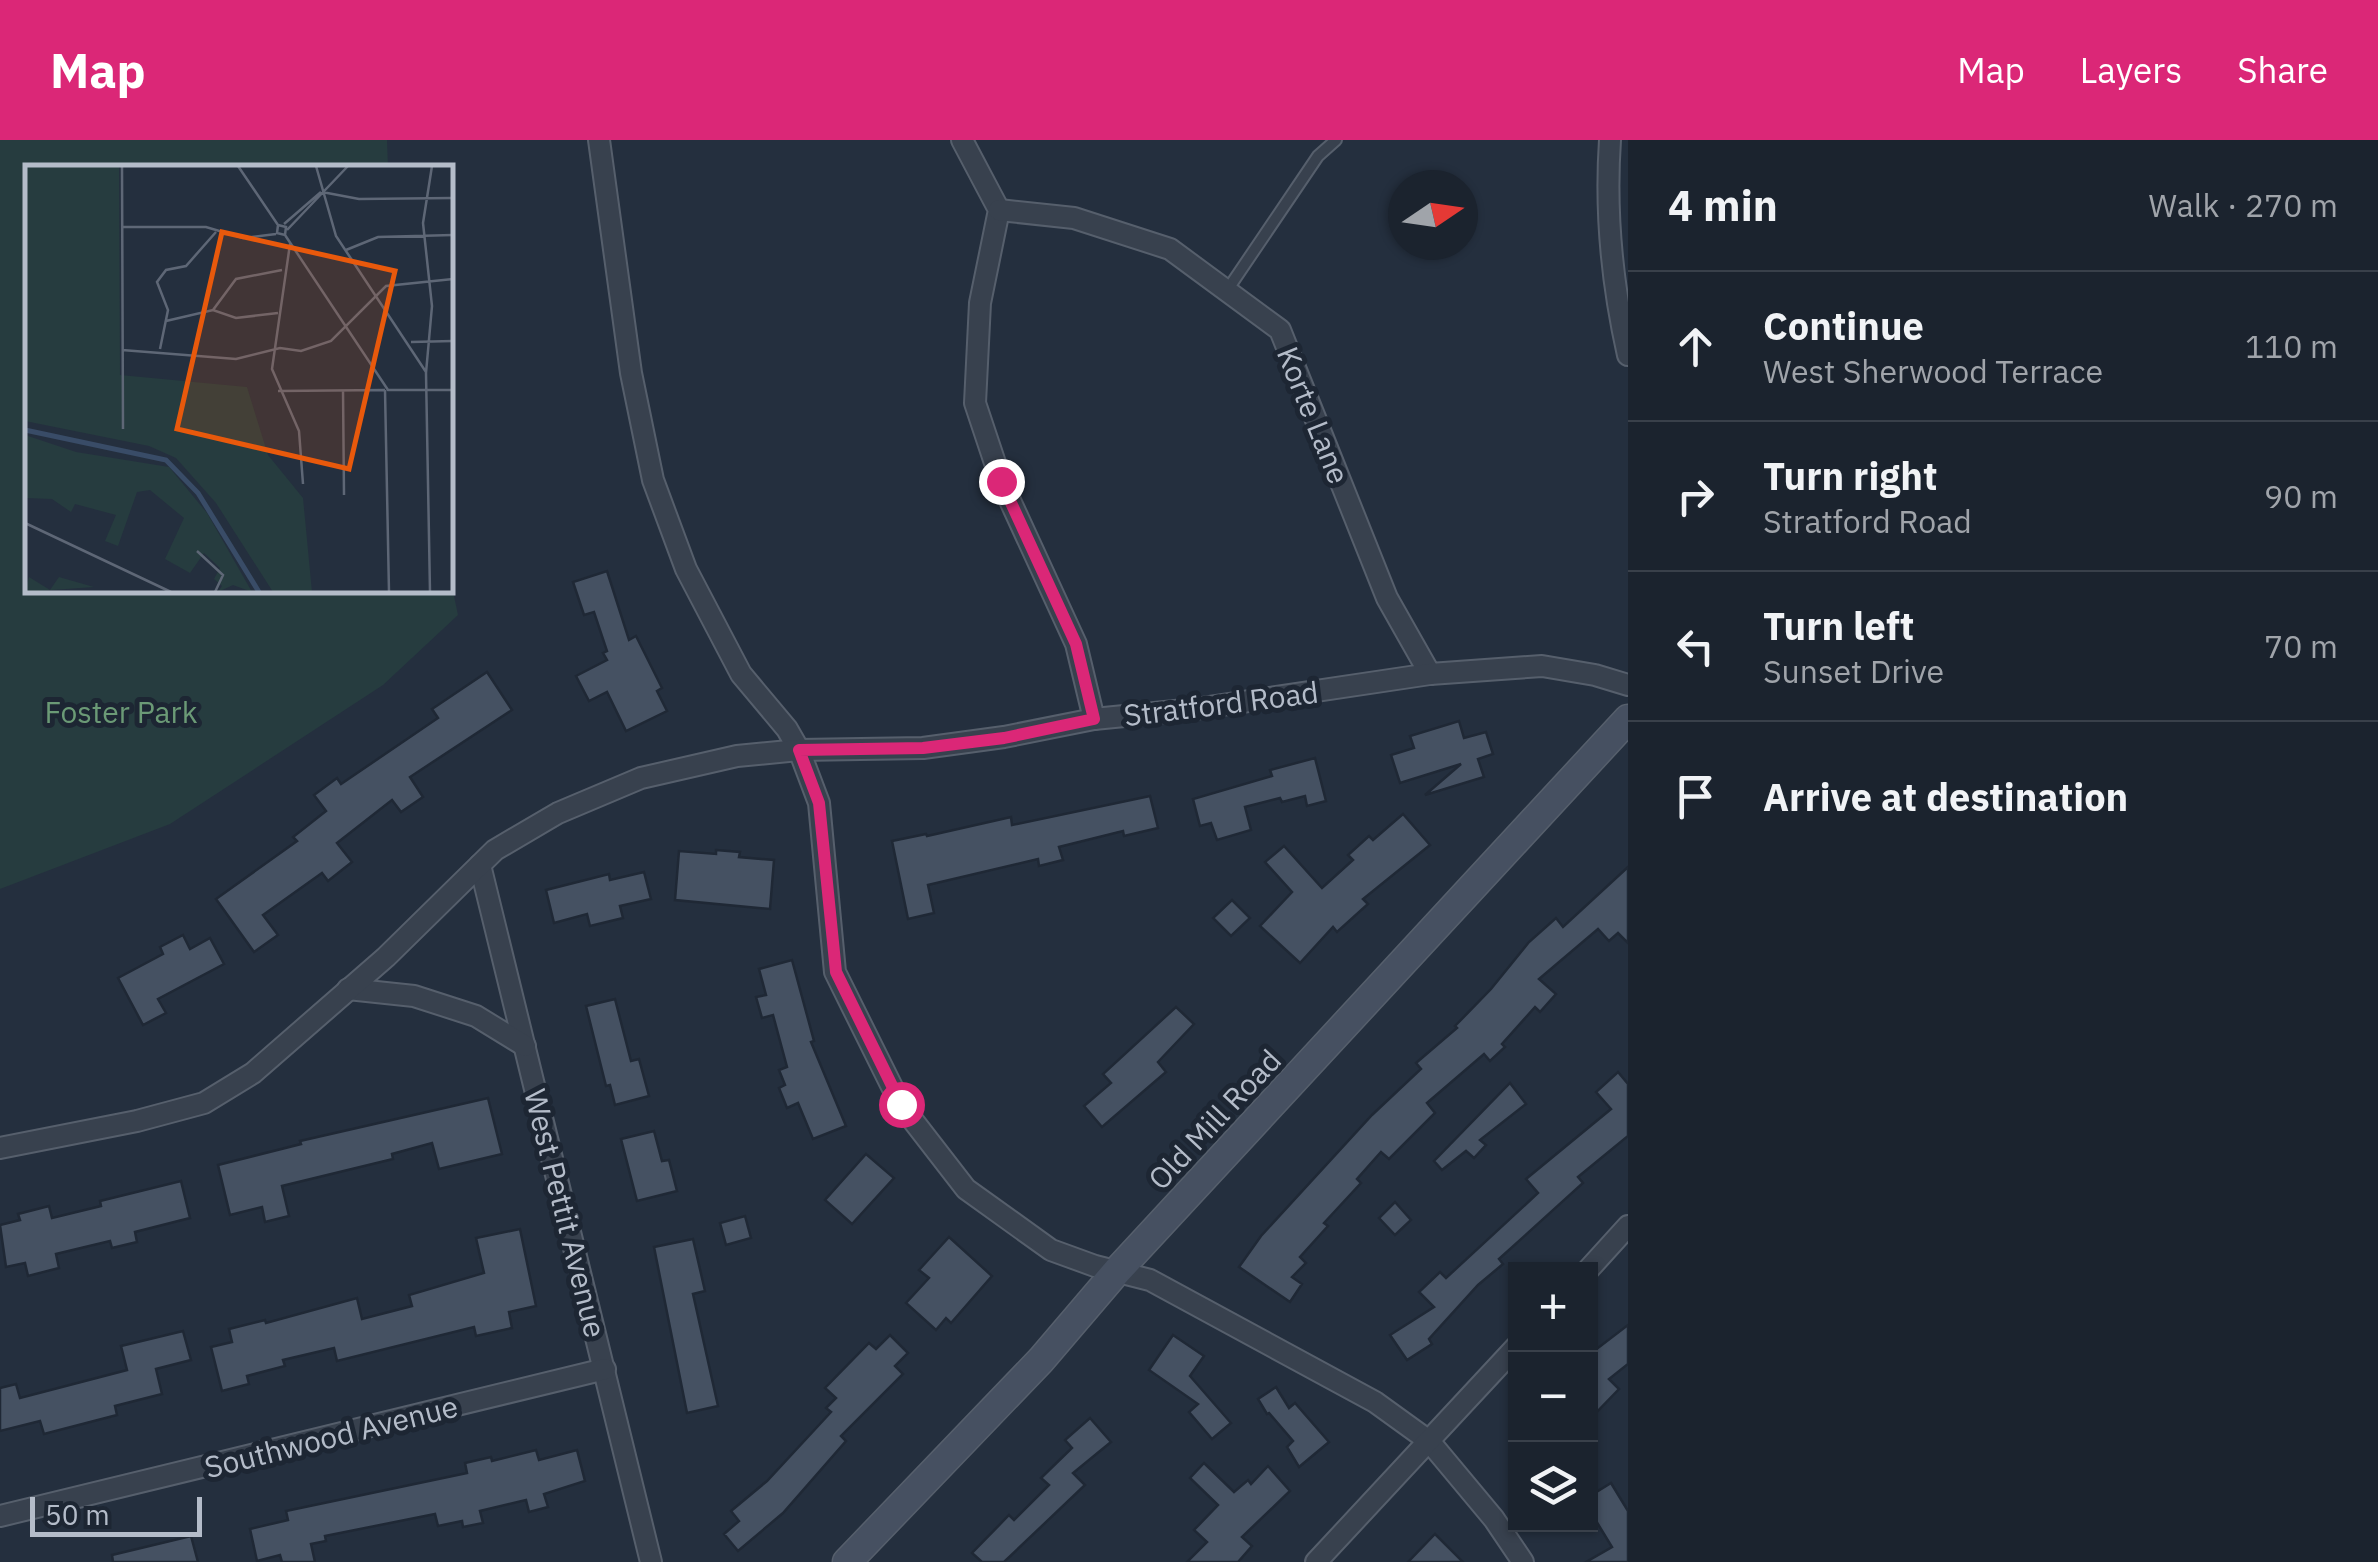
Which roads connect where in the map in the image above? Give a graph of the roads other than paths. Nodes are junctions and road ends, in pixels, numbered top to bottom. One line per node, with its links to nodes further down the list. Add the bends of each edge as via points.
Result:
1 (599, 140): 12 (street, via 628,355 653,480 686,569 741,674)
2 (962, 140): 5 (street)
3 (1336, 140): 6 (lane, via 1318,156)
4 (1610, 140): 7 (street, via 1606,196)
5 (999, 210): 6 (street, Korte Lane, via 1074,218 1170,249); 10 (street, via 980,303 975,403 1001,481 1076,644)
6 (1228, 289): 8 (street, Korte Lane, via 1280,330 1388,598)
7 (1628, 356)
8 (1430, 674): 9 (street, Stratford Road, via 1542,666); 10 (street, Stratford Road)
9 (1628, 686)
10 (1094, 719): 12 (street, Stratford Road, via 923,748)
11 (1628, 719): 19 (main road, Old Mill Road)
12 (799, 750): 13 (street, Stratford Road, via 641,778 558,812); 19 (street, via 819,803 836,972 901,1104 966,1189 1052,1250)
13 (480, 865): 14 (street, Stratford Road); 15 (street, West Pettit Avenue)
14 (348, 989): 15 (street, via 414,996 476,1016); 16 (street, Stratford Road, via 253,1074 204,1103)
15 (525, 1046): 21 (street, West Pettit Avenue)
16 (0, 1148)
17 (1628, 1226): 18 (street)
18 (1595, 1262)
19 (1117, 1272): 22 (street, via 1150,1280 1265,1341 1375,1402); 25 (main road, Old Mill Road)
20 (1512, 1352): 22 (street)
21 (604, 1369): 23 (street, Southwood Avenue); 24 (street, West Pettit Avenue)
22 (1429, 1441): 26 (street); 27 (street)
23 (0, 1516)
24 (651, 1562)
25 (847, 1562)
26 (1316, 1562)
27 (1523, 1562)

